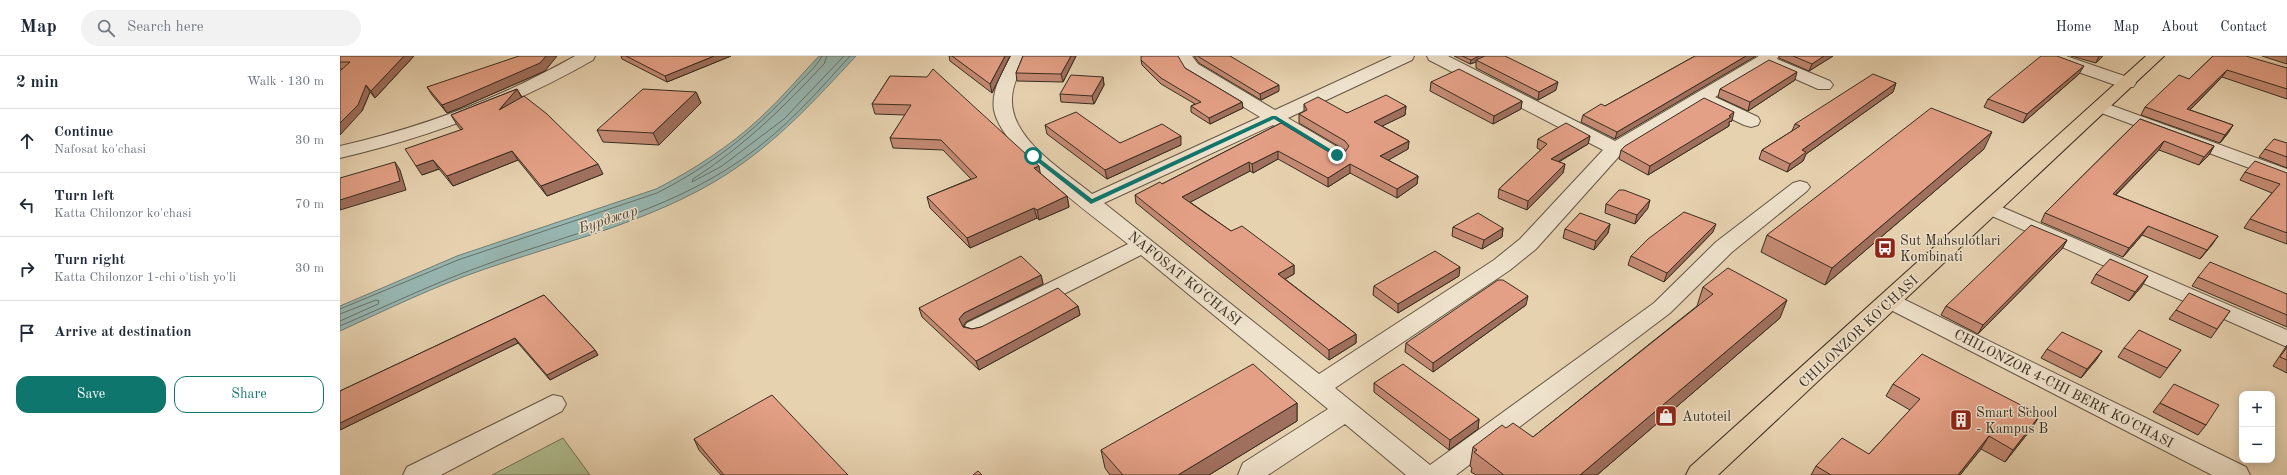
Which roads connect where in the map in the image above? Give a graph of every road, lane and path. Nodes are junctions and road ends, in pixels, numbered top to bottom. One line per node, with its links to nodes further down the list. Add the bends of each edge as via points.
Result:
1 (587, 56): 16 (street, via 542,82 486,108 420,130)
2 (1019, 56): 20 (street, NAFOSAT KO'CHASI, via 1003,91 1002,112 1014,138)
3 (1184, 56): 13 (street, via 1192,68)
4 (1406, 56): 13 (street)
5 (1435, 56): 15 (street)
6 (2050, 56): 9 (street)
7 (2156, 56): 9 (main road, CHILONZOR KO'CHASI)
8 (1768, 58): 10 (street); 11 (street)
9 (2127, 83): 12 (main road, CHILONZOR KO'CHASI)
10 (1824, 86)
11 (1702, 98): 14 (street); 15 (street)
12 (2102, 107): 18 (street); 21 (main road, CHILONZOR KO'CHASI)
13 (1274, 117): 17 (street); 20 (street)
14 (1751, 121)
15 (1615, 149): 26 (street, via 1528,244 1502,265)
16 (340, 152)
17 (1337, 155)
18 (2287, 176)
19 (1800, 187): 32 (street, via 1724,247 1662,308)
20 (1091, 202): 22 (street, NAFOSAT KO'CHASI)
21 (1990, 208): 23 (main road, CHILONZOR KO'CHASI); 25 (street)
22 (1144, 245): 24 (street); 26 (street, NAFOSAT KO'CHASI)
23 (1891, 301): 33 (main road, CHILONZOR KO'CHASI); 34 (street, CHILONZOR 4-CHI BERK KO'CHASI)
24 (975, 329)
25 (2287, 339)
26 (1318, 387): 28 (street, NAFOSAT KO'CHASI)
27 (553, 404): 29 (street)
28 (1346, 410): 30 (street, via 1253,471); 31 (street, NAFOSAT KO'CHASI)
29 (417, 475)
30 (1252, 475)
31 (1424, 475)
32 (1436, 475)
33 (1700, 475)
34 (2236, 475)

